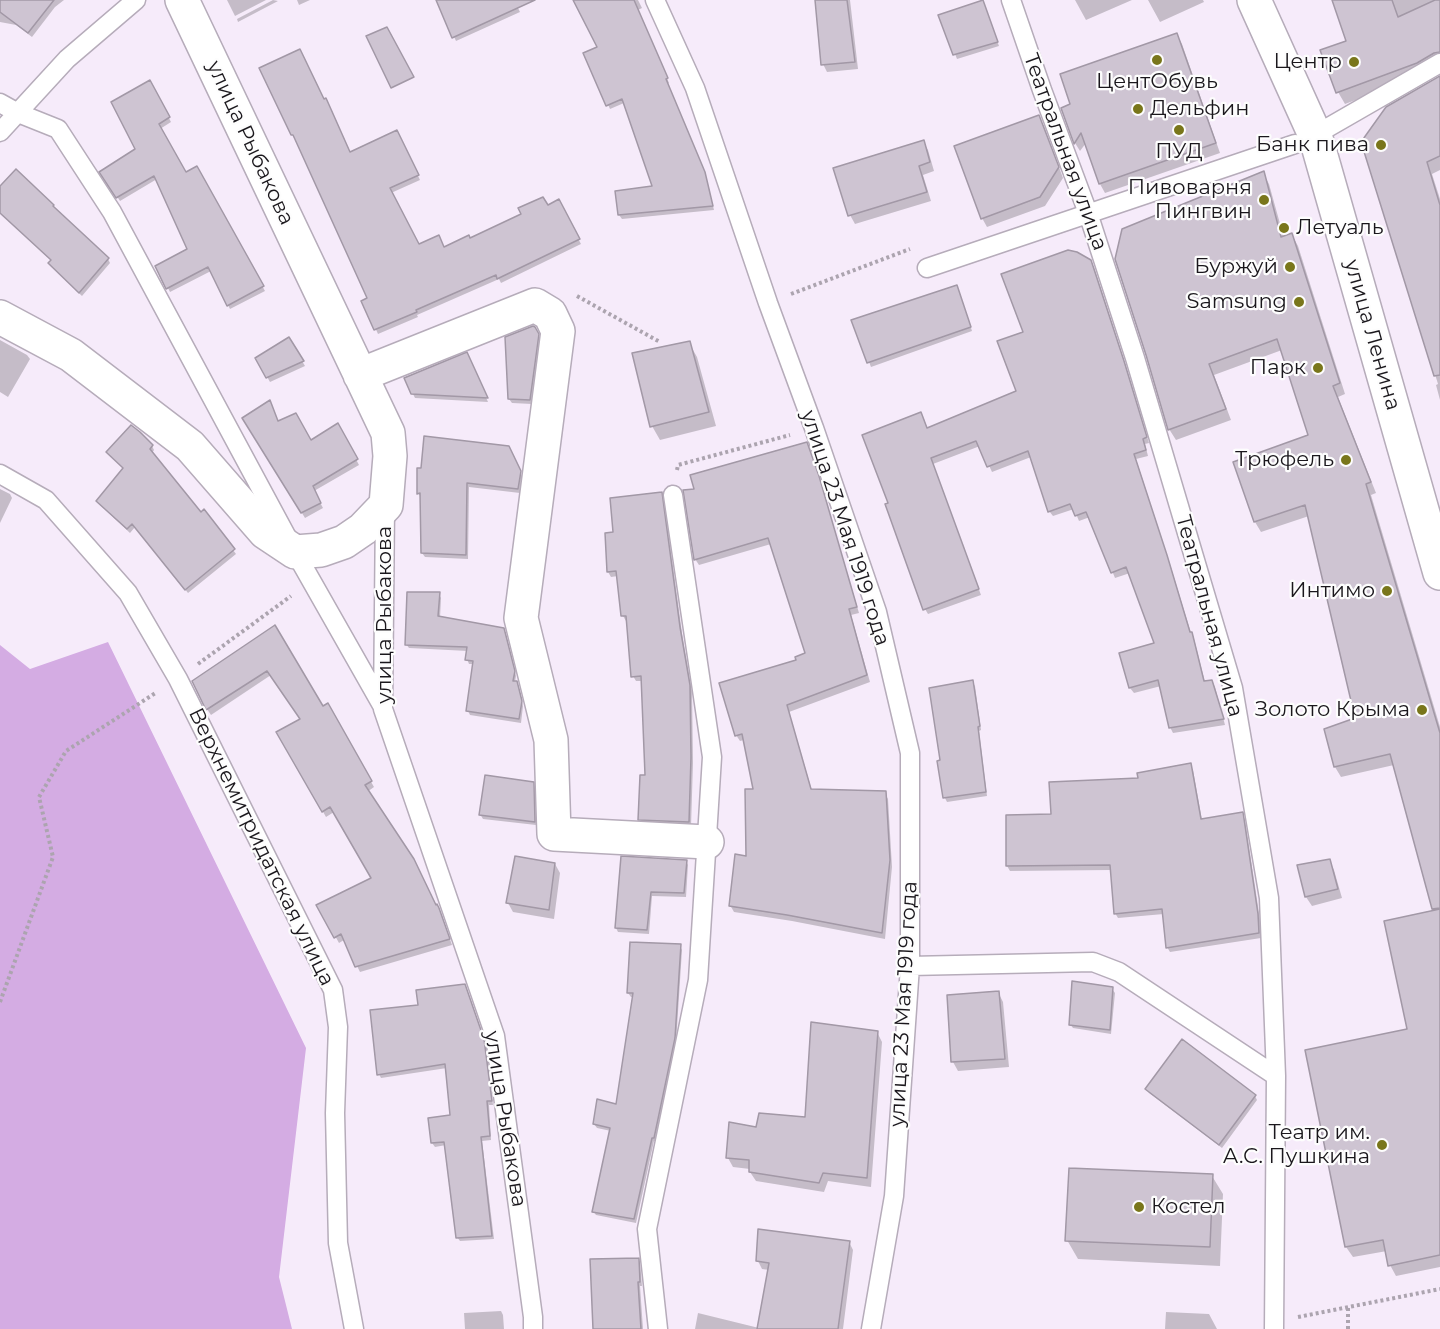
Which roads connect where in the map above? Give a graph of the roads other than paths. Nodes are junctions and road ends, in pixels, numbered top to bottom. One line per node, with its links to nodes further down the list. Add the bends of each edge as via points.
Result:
1 (136, 0): 8 (lane, via 67,59)
2 (655, 0): 22 (lane, улица 23 Мая 1919 года, via 695,88 877,612 910,753)
3 (1011, 0): 11 (lane, Театральная улица)
4 (1254, 0): 10 (street, улица Ленина)
5 (186, 1): 14 (street, улица Рыбакова)
6 (1440, 63): 10 (lane)
7 (0, 103): 8 (lane)
8 (18, 113): 9 (lane); 18 (lane, via 58,129 112,212)
9 (0, 132)
10 (1305, 140): 11 (lane); 19 (street, улица Ленина)
11 (1088, 213): 12 (lane); 23 (lane, Театральная улица, via 1233,688 1269,898)
12 (927, 268)
13 (0, 317): 18 (street, via 71,355 190,446 265,532)
14 (360, 375): 17 (street, улица Рыбакова, via 388,433); 21 (street, via 535,305 550,314 558,331 521,618 551,740 554,834)
15 (0, 474): 25 (lane, Верхнемитридатская улица, via 46,500 128,593 178,679 333,990 338,1027 338,1243)
16 (674, 495): 21 (lane, via 712,757)
17 (386, 505): 18 (street, via 344,542 321,550); 20 (lane, улица Рыбакова)
18 (295, 552): 20 (lane)
19 (1440, 573)
20 (383, 708): 26 (lane, улица Рыбакова, via 495,1036)
21 (706, 842): 27 (lane, via 698,980 647,1229)
22 (910, 966): 23 (lane, via 1093,962 1119,972); 28 (lane, улица 23 Мая 1919 года, via 894,1196)
23 (1276, 1076): 24 (lane, Театральная улица)
24 (1274, 1325)
25 (354, 1329)
26 (533, 1329)
27 (658, 1329)
28 (871, 1329)

